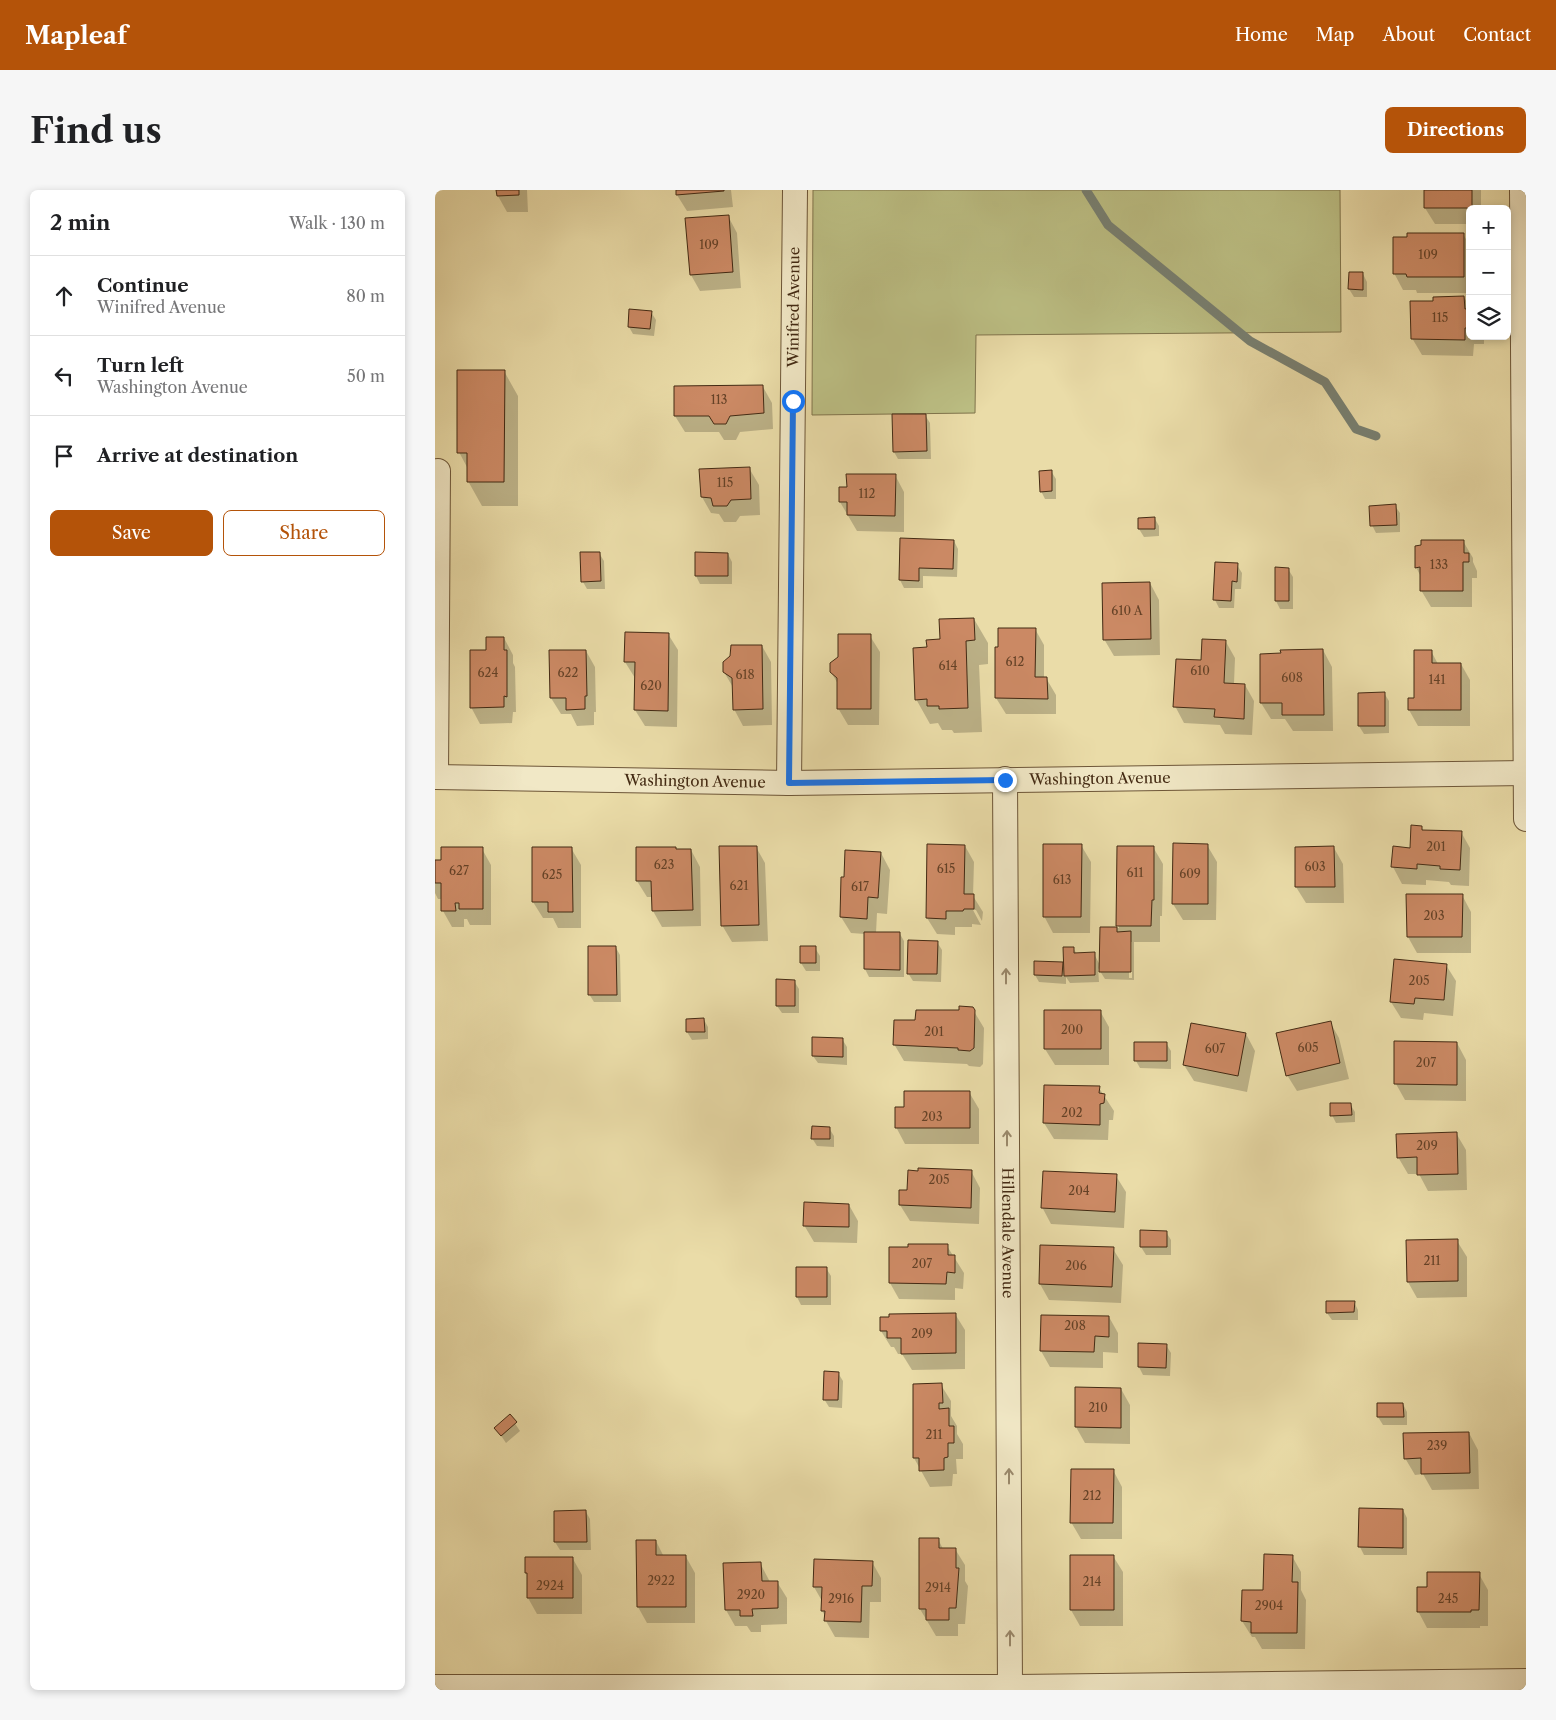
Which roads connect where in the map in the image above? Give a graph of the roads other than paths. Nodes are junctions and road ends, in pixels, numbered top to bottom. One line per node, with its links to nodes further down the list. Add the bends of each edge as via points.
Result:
1 (795, 190): 7 (street, Winifred Avenue)
2 (1522, 190): 4 (street)
3 (438, 471): 5 (street)
4 (1526, 773): 6 (street, Washington Avenue); 8 (street)
5 (435, 777): 7 (street, Washington Avenue)
6 (1005, 780): 7 (street, Washington Avenue); 11 (street, Hillendale Avenue, one-way to 6)
7 (789, 783)
8 (1526, 819)
9 (1526, 1681): 11 (street)
10 (435, 1687): 11 (street)
11 (1010, 1687)

